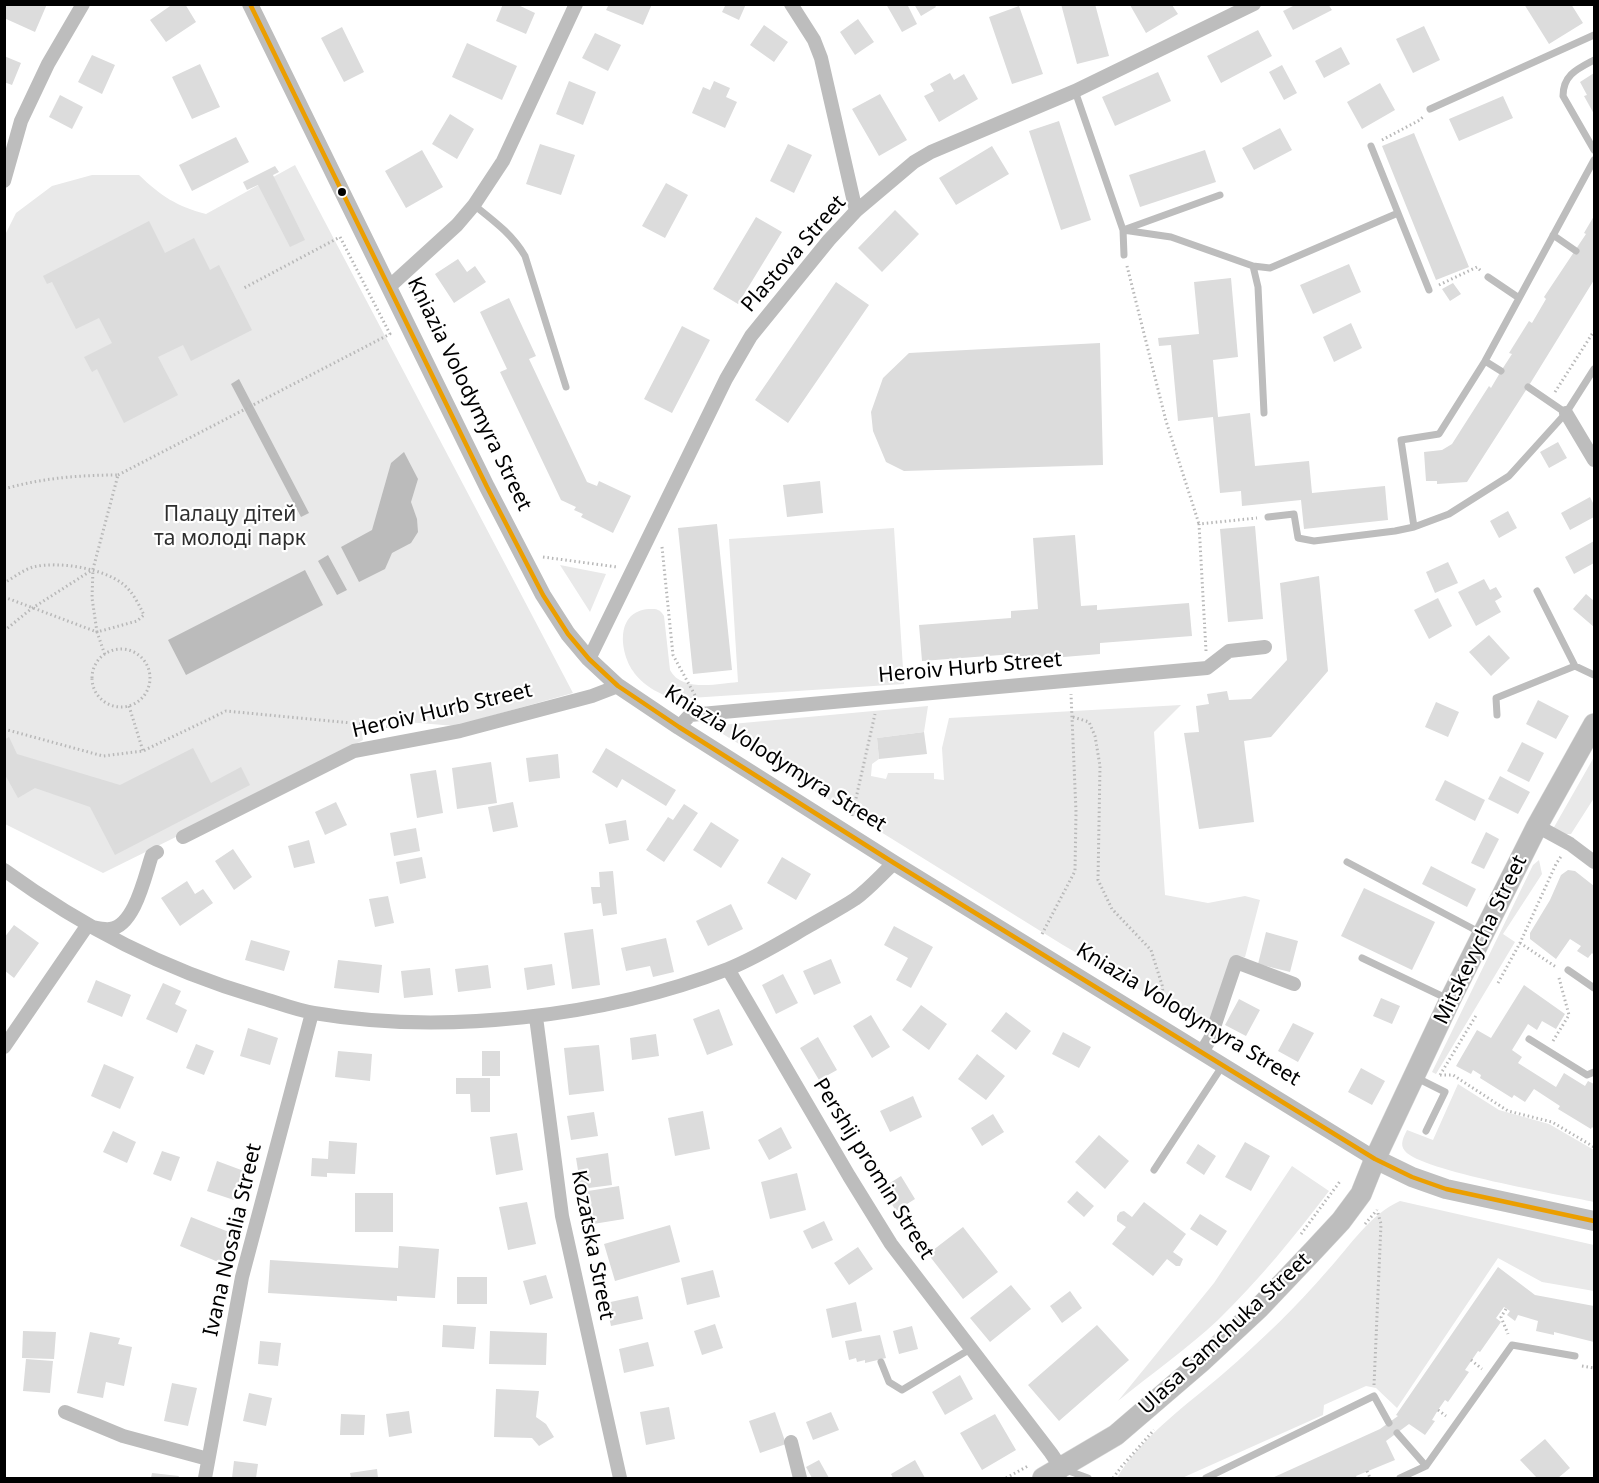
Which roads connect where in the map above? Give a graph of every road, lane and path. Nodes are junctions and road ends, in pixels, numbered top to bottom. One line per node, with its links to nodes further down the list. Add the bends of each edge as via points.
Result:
1 (83, 4): 14 (street, via 48,63 21,121)
2 (250, 4): 26 (street, Kniazia Volodymyra Street)
3 (576, 4): 16 (street, via 503,161)
4 (791, 4): 17 (street, via 821,58)
5 (1254, 4): 8 (street, Plastova Street)
6 (1594, 35): 9 (lane)
7 (1594, 60): 12 (lane, via 1575,70 1563,87 1563,96)
8 (1075, 91): 17 (street, Plastova Street, via 931,152); 19 (lane)
9 (1430, 109)
10 (1419, 121): 11 (path)
11 (1371, 146): 18 (lane)
12 (1594, 150)
13 (1594, 160): 20 (lane)
14 (4, 181)
15 (1220, 195): 19 (lane)
16 (474, 205): 24 (street); 35 (lane, via 505,229 525,256)
17 (856, 211): 58 (street, Plastova Street, via 751,336 726,379)
18 (1398, 213): 23 (lane, via 1270,268); 28 (lane)
19 (1123, 230): 22 (lane); 23 (lane, via 1171,237)
20 (1554, 235): 21 (lane); 29 (lane)
21 (1576, 250)
22 (1124, 255): 44 (path, via 1166,421)
23 (1253, 266): 38 (lane, via 1258,287)
24 (404, 274): 26 (street); 31 (path)
25 (1488, 277): 28 (path, via 1477,267); 29 (lane)
26 (389, 287): 58 (street, Kniazia Volodymyra Street, via 543,595)
27 (242, 289): 41 (path, via 340,237 390,334)
28 (1429, 290)
29 (1519, 298): 32 (lane)
30 (1594, 331): 37 (path)
31 (439, 347)
32 (1485, 361): 34 (lane); 45 (lane, via 1439,434 1401,440)
33 (1594, 369): 39 (lane)
34 (1501, 371)
35 (566, 387)
36 (1528, 387): 37 (lane)
37 (1549, 402): 39 (lane)
38 (1264, 413)
39 (1566, 413): 40 (street); 45 (lane, via 1509,476 1449,514)
40 (1594, 460)
41 (118, 475): 42 (path, via 80,475); 49 (path)
42 (4, 489)
43 (1268, 517): 44 (path); 45 (lane, via 1294,514 1298,538 1314,541)
44 (1199, 524): 60 (path)
45 (1414, 527)
46 (662, 539): 66 (path, via 673,655)
47 (539, 556): 48 (path)
48 (621, 568)
49 (93, 569): 50 (path, via 33,567); 53 (path); 55 (path); 55 (path, via 123,584 144,615 137,621)
50 (4, 583)
51 (1537, 591): 59 (lane)
52 (4, 597): 53 (path)
53 (31, 609): 54 (path); 55 (path)
54 (4, 630)
55 (97, 632): 57 (path)
56 (1265, 647): 60 (street, via 1229,651)
57 (105, 655): 65 (path, via 92,674 96,693 110,705); 65 (path, via 128,651 144,661 148,669 150,678 144,696)
58 (589, 659): 63 (street, Kniazia Volodymyra Street)
59 (1575, 666): 61 (lane); 67 (lane, via 1497,698)
60 (1207, 668): 62 (street, Heroiv Hurb Street)
61 (1594, 675)
62 (1070, 681): 64 (street, Heroiv Hurb Street); 68 (path)
63 (618, 686): 70 (street, Kniazia Volodymyra Street); 76 (street, Heroiv Hurb Street, via 460,731 354,752)
64 (879, 698): 66 (street, Heroiv Hurb Street); 74 (path)
65 (129, 706): 73 (path)
66 (705, 713): 70 (street, Heroiv Hurb Street, via 690,715)
67 (1497, 716)
68 (1073, 717): 85 (path, via 1075,871); 95 (path, via 1089,722 1100,766 1098,880 1112,909 1151,950)
69 (1594, 724): 75 (main road, Mitskevycha Street)
70 (679, 727): 81 (street, Kniazia Volodymyra Street)
71 (397, 728): 73 (path, via 225,711)
72 (4, 729): 73 (path, via 103,756)
73 (143, 751)
74 (852, 817)
75 (1537, 826): 77 (street); 84 (main road, Mitskevycha Street)
76 (183, 837)
77 (1570, 844): 79 (street); 86 (path, via 1556,864)
78 (157, 852): 83 (street, via 152,855 136,904 124,922 111,929)
79 (1594, 861)
80 (1347, 862): 84 (lane)
81 (894, 863): 89 (street, via 857,898); 102 (street, Kniazia Volodymyra Street)
82 (4, 870): 83 (street)
83 (87, 926): 96 (street, via 166,965); 101 (street)
84 (1483, 934): 94 (main road, Mitskevycha Street)
85 (1042, 935)
86 (1520, 943): 88 (path); 91 (path)
87 (1362, 958): 94 (lane)
88 (1557, 968): 90 (path); 99 (path, via 1569,1015)
89 (728, 969): 98 (street, via 605,1005); 116 (street, Pershij promin Street, via 874,1218)
90 (1568, 970): 93 (lane)
91 (1498, 982)
92 (1294, 984): 102 (street, via 1236,962)
93 (1594, 988)
94 (1450, 1000): 105 (main road, Mitskevycha Street)
95 (1165, 1008)
96 (312, 1012): 98 (street, via 385,1021); 124 (street, Ivana Nosalia Street, via 242,1277)
97 (1477, 1014): 107 (path, via 1440,1075 1453,1075 1508,1111 1552,1122)
98 (536, 1017): 129 (street, Kozatska Street, via 562,1216)
99 (1558, 1032)
100 (1529, 1039): 104 (lane, via 1587,1075)
101 (4, 1047)
102 (1202, 1052): 103 (street, Kniazia Volodymyra Street)
103 (1223, 1065): 108 (street, Kniazia Volodymyra Street); 109 (lane)
104 (1594, 1072)
105 (1414, 1077): 106 (lane, via 1445,1092); 108 (main road, Mitskevycha Street)
106 (1426, 1131)
107 (1594, 1147)
108 (1375, 1159): 112 (main road, Kniazia Volodymyra Street, via 1446,1190); 126 (main road, Ulasa Samchuka Street, via 1361,1194 1341,1221 1259,1308 1116,1435)
109 (1154, 1170)
110 (1341, 1180): 113 (path)
111 (1377, 1210): 119 (path, via 1380,1224)
112 (1594, 1221)
113 (1298, 1237)
114 (1506, 1309): 115 (path, via 1501,1317)
115 (1512, 1345): 117 (lane); 125 (lane)
116 (972, 1348): 118 (lane, via 902,1390 889,1382); 126 (street, Pershij promin Street)
117 (1575, 1356)
118 (881, 1362)
119 (1374, 1396): 121 (lane); 133 (lane)
120 (65, 1412): 124 (street, via 123,1436)
121 (1389, 1423)
122 (1397, 1433): 125 (lane)
123 (791, 1442): 130 (street)
124 (208, 1459): 128 (street, Ivana Nosalia Street)
125 (1426, 1466): 135 (lane)
126 (1054, 1470): 131 (path); 132 (lane)
127 (1366, 1471): 134 (path)
128 (205, 1479)
129 (620, 1479)
130 (800, 1479)
131 (1006, 1479)
132 (1088, 1479)
133 (1206, 1479)
134 (1370, 1479)
135 (1400, 1479)

